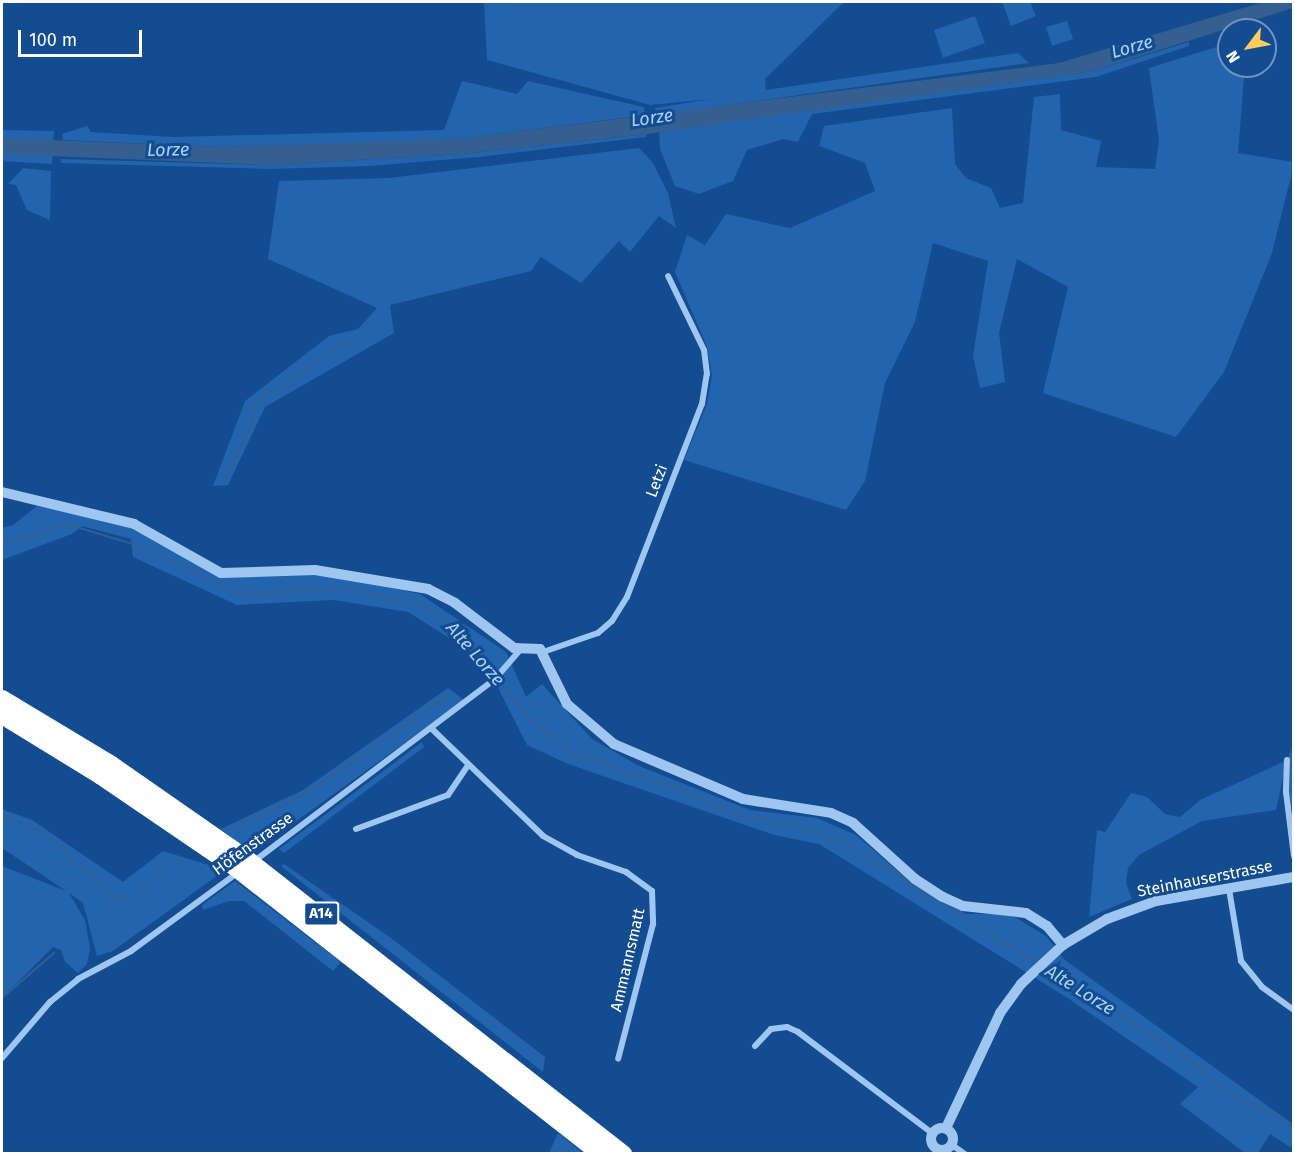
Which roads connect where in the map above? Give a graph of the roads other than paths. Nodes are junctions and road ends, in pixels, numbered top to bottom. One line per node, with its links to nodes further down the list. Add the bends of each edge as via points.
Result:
1 (668, 276): 4 (street, Letzi, via 704,350 707,374 702,404 627,597 612,621 598,633)
2 (2, 492): 3 (street, via 134,524 221,573 315,570 417,585 455,603)
3 (520, 650): 4 (street); 7 (street, Höfenstrasse, via 511,665)
4 (543, 651): 14 (street, via 567,704 614,744 743,799 831,813 853,823 915,879 943,897 963,906 1026,913 1042,922)
5 (2, 699): 24 (highway, A14, via 138,783 262,871)
6 (2, 714): 23 (highway, A14, via 110,781 235,867)
7 (432, 729): 9 (street, Ammannsmatt); 17 (street, Höfenstrasse, via 131,951 78,979 50,1002)
8 (1287, 760): 11 (street, Steinhauserstrasse)
9 (468, 765): 10 (street, via 448,795); 18 (street, Ammannsmatt, via 543,836 577,855 626,872 652,891 652,924)
10 (356, 829)
11 (1293, 856)
12 (1293, 877): 13 (street, Steinhauserstrasse)
13 (1229, 889): 14 (street, Steinhauserstrasse, via 1136,908); 15 (street, via 1241,961 1262,987)
14 (1059, 948): 19 (street, Steinhauserstrasse, via 1021,984 992,1027)
15 (1293, 1010)
16 (755, 1046): 20 (street, via 771,1029 787,1027 798,1032)
17 (2, 1058)
18 (618, 1059)
19 (946, 1128): 20 (street); 21 (street, via 953,1136)
20 (932, 1133): 22 (street, via 931,1142)
21 (952, 1145): 22 (street); 25 (street)
22 (937, 1151)
23 (601, 1154)
24 (623, 1154)
25 (965, 1154)

